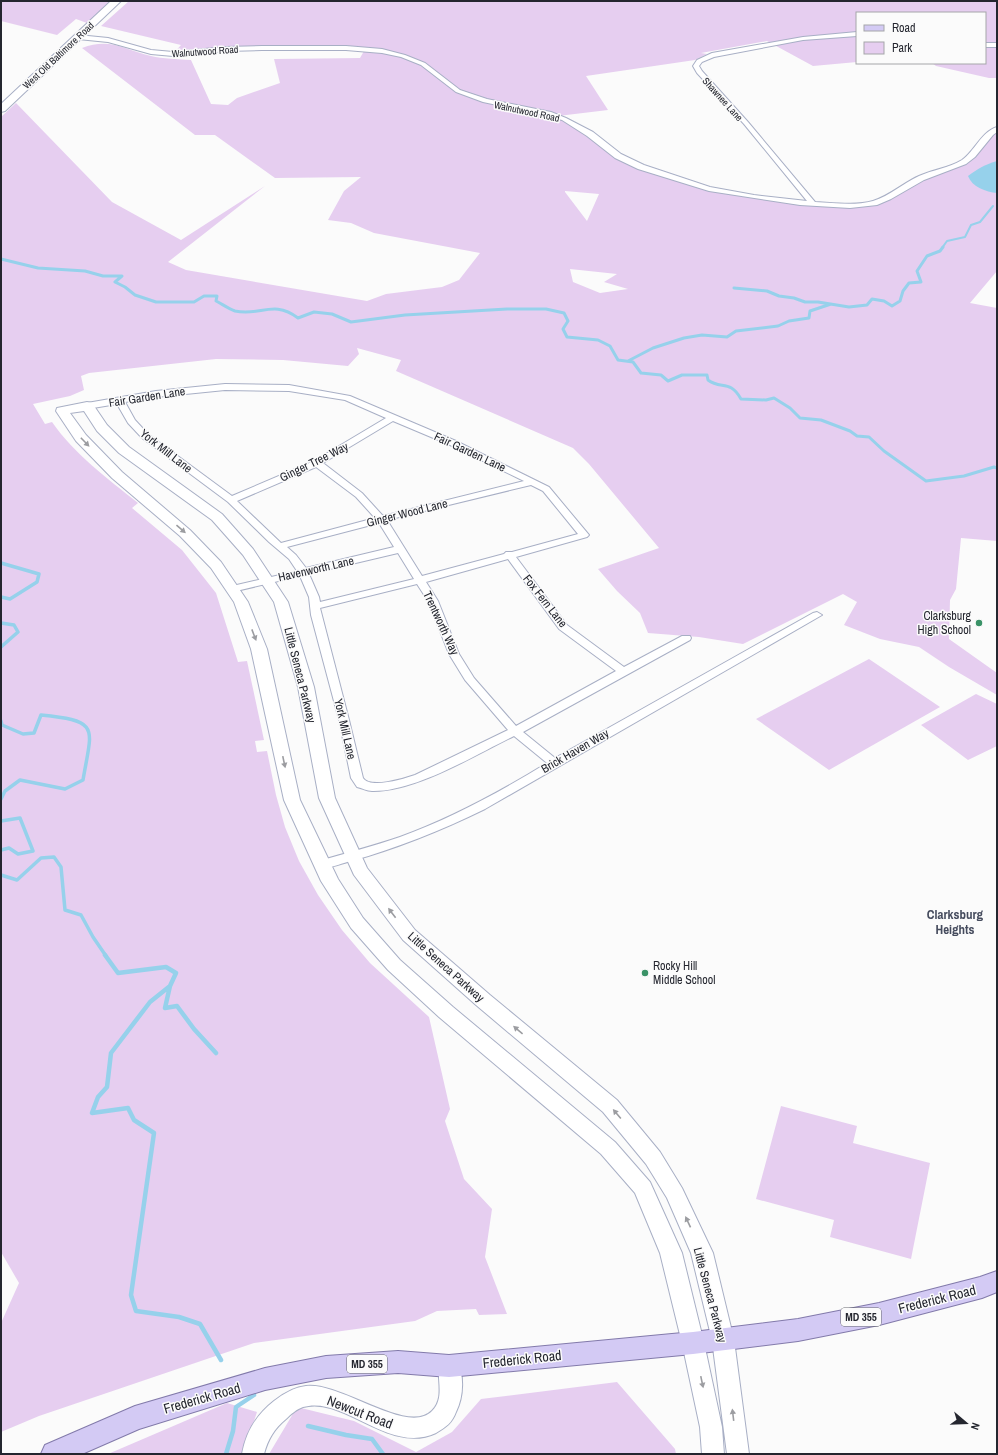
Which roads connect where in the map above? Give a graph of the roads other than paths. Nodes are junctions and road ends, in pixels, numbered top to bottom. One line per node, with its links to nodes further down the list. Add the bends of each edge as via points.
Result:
1 (116, 1): 3 (street, West Old Baltimore Road)
2 (856, 34): 8 (street, Shawnee Lane, via 841,34 712,55 699,61 696,66)
3 (78, 37): 6 (street, West Old Baltimore Road); 8 (street, Walnutwood Road, via 108,40 151,52 173,54 262,48 346,48 382,51 423,64 458,91 485,101 564,119 590,134 618,156 647,170 709,189)
4 (986, 45): 5 (street)
5 (997, 45)
6 (1, 109)
7 (997, 129): 8 (street, Walnutwood Road, via 990,133 963,162 921,178 874,203 850,206)
8 (813, 204)
9 (119, 400): 10 (street, Fair Garden Lane); 11 (street, Fair Garden Lane, via 225,387 289,388 347,398); 14 (street, York Mill Lane, via 131,421 145,436)
10 (87, 406): 20 (street, Little Seneca Parkway, via 102,428 124,450 217,517 248,552); 22 (street, Fair Garden Lane, one-way to 22, via 62,411 81,438 117,475 185,533 216,565)
11 (392, 418): 12 (street, Ginger Tree Way); 13 (street, Fair Garden Lane, via 453,443)
12 (317, 462): 14 (street, Ginger Tree Way); 15 (street, Trentworth Way, via 359,495)
13 (533, 482): 15 (street, Ginger Wood Lane); 18 (street, Fair Garden Lane, via 546,489 584,535)
14 (231, 500): 16 (street, York Mill Lane)
15 (381, 519): 16 (street, Ginger Wood Lane); 17 (street, Trentworth Way)
16 (280, 546): 19 (street, York Mill Lane, via 293,557)
17 (400, 549): 19 (street, Havenworth Lane); 21 (street, Trentworth Way)
18 (509, 554): 21 (street, Fair Garden Lane); 26 (street, Fox Fern Lane, via 563,627)
19 (303, 572): 20 (street, Havenworth Lane); 23 (street, York Mill Lane)
20 (267, 580): 22 (street, Havenworth Lane); 29 (street, Little Seneca Parkway, via 281,602 306,687 328,798)
21 (420, 580): 23 (street, Fair Garden Lane); 27 (street, Trentworth Way, via 433,601 454,654 470,680)
22 (232, 589): 30 (street, one-way to 30, via 241,602 259,648 292,800)
23 (316, 606): 27 (street, York Mill Lane, via 316,615 357,778 361,784 384,787 419,778)
24 (817, 615): 28 (street, Brick Haven Way)
25 (686, 638): 26 (street, York Mill Lane)
26 (624, 672): 27 (street, York Mill Lane)
27 (515, 731): 28 (street, Trentworth Way)
28 (554, 763): 29 (street, Brick Haven Way, via 481,806 434,828)
29 (354, 857): 30 (street, Brick Haven Way); 32 (street, Little Seneca Parkway, one-way to 29, via 702,1253 675,1194 653,1158 610,1106 483,1000 409,934 360,871)
30 (322, 864): 33 (street, via 357,923 394,965 608,1148 643,1188 671,1253)
31 (997, 1281): 32 (main road, Frederick Road / MD 355, via 872,1315 798,1330)
32 (723, 1340): 33 (main road, Frederick Road / MD 355); 38 (street, Little Seneca Parkway, one-way to 32)
33 (694, 1343): 34 (main road, Frederick Road / MD 355); 37 (street, one-way to 37, via 711,1427)
34 (450, 1366): 35 (main road, Frederick Road / MD 355, via 398,1362 326,1367 265,1380 135,1418); 36 (street, Newcut Road, via 450,1400 442,1417 430,1427 412,1430 390,1425 327,1397 308,1396 291,1400 270,1419 257,1436)
35 (54, 1454)
36 (253, 1454)
37 (713, 1454)
38 (738, 1454)

